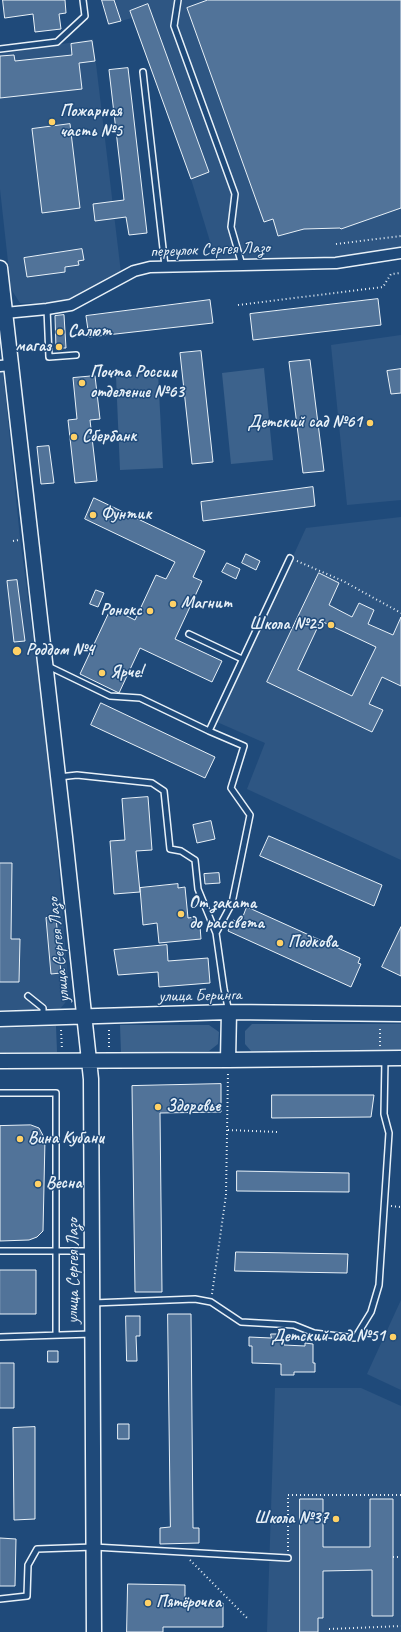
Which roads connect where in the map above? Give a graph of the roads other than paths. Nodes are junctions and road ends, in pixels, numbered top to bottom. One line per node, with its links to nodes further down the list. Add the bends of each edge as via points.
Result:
1 (83, 0): 3 (lane, via 86,16 58,42)
2 (178, 0): 6 (lane, via 174,26 235,194 231,228)
3 (0, 49)
4 (143, 72): 7 (lane)
5 (401, 253): 6 (street, переулок Сергея Лазо, via 336,263)
6 (242, 265): 7 (street, переулок Сергея Лазо)
7 (165, 266): 9 (street, переулок Сергея Лазо, via 134,271 71,304)
8 (0, 268): 10 (street, улица Сергея Лазо)
9 (47, 309): 10 (street, переулок Сергея Лазо); 11 (lane, via 49,358)
10 (5, 313): 12 (street, улица Сергея Лазо)
11 (76, 355)
12 (6, 366): 16 (street, улица Сергея Лазо)
13 (290, 558): 15 (lane)
14 (189, 634): 15 (lane)
15 (242, 659): 17 (lane)
16 (45, 664): 17 (lane, via 110,696 140,698); 18 (street, улица Сергея Лазо)
17 (209, 731): 19 (lane, via 244,746 231,788 250,815 232,903)
18 (58, 777): 19 (lane, via 76,775 152,783 164,791 170,849 181,851 195,860 198,889); 23 (street, улица Сергея Лазо)
19 (216, 932): 21 (lane)
20 (28, 996): 25 (lane, via 43,1008)
21 (229, 1012): 22 (street, улица Беринга); 23 (street, улица Беринга); 29 (street)
22 (401, 1014)
23 (84, 1017): 25 (street, улица Беринга); 28 (street, улица Сергея Лазо)
24 (0, 1019): 25 (street, улица Беринга)
25 (43, 1019)
26 (383, 1054): 27 (street); 29 (street); 35 (lane, via 384,1114 389,1133 379,1285 371,1312 355,1338 314,1333 294,1325 241,1322 210,1302 195,1299)
27 (401, 1058)
28 (90, 1060): 29 (street); 30 (street); 34 (street, улица Сергея Лазо)
29 (228, 1060)
30 (0, 1061)
31 (0, 1094): 33 (lane, via 56,1093)
32 (0, 1251): 33 (lane)
33 (57, 1251): 34 (lane); 37 (lane)
34 (93, 1251): 35 (street, улица Сергея Лазо)
35 (92, 1303): 36 (street, улица Сергея Лазо)
36 (92, 1334): 37 (lane); 39 (street, улица Сергея Лазо)
37 (56, 1335): 38 (lane)
38 (0, 1337)
39 (94, 1547): 40 (lane); 41 (lane, via 37,1550 28,1565 27,1596); 42 (street, улица Сергея Лазо)
40 (288, 1558)
41 (0, 1599)
42 (94, 1632)

